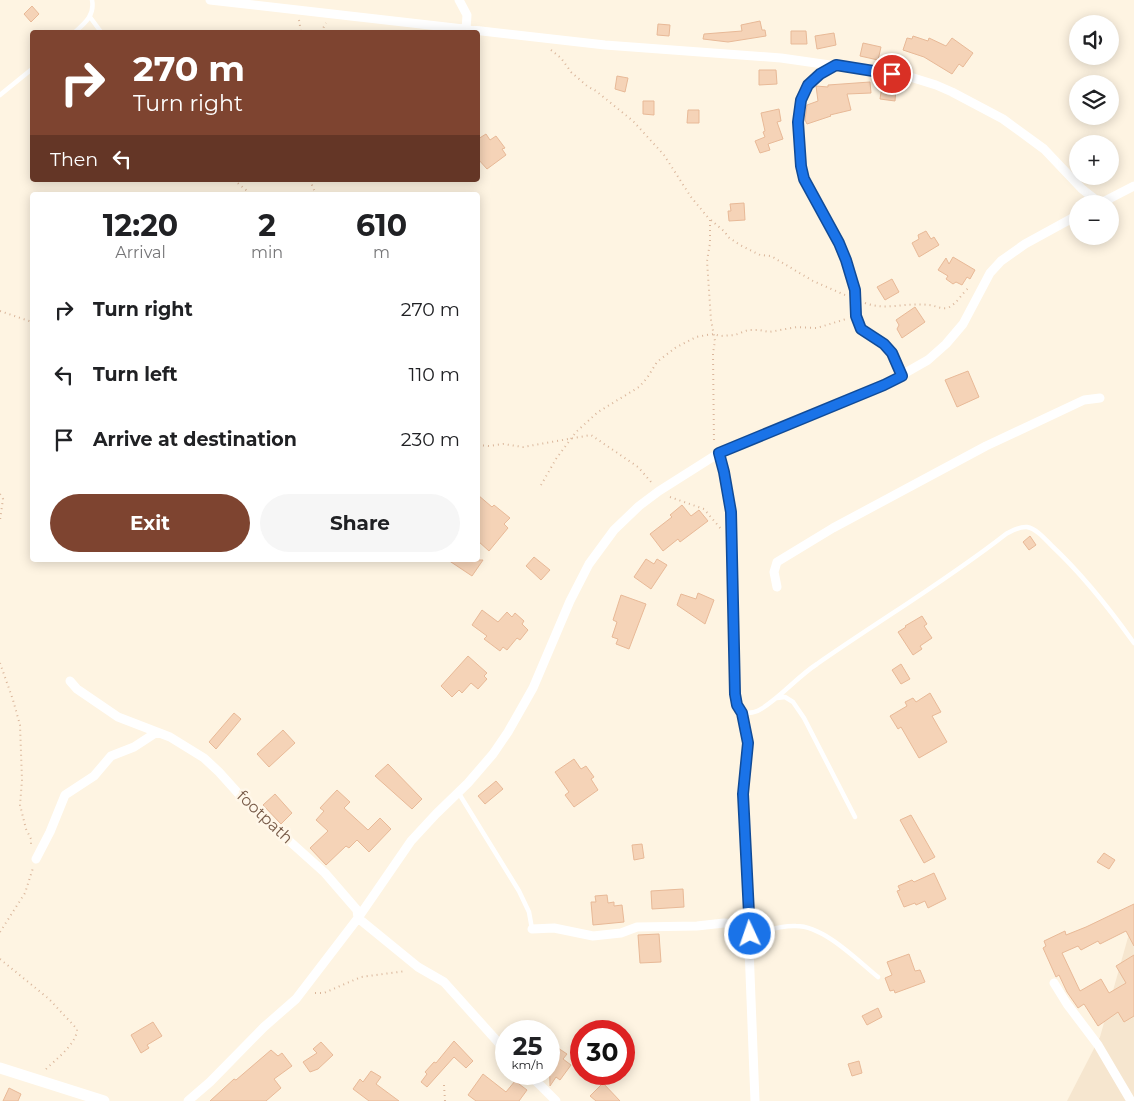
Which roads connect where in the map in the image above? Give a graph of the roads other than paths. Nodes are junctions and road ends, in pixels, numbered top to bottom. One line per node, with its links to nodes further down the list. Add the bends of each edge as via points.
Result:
1 (92, 0): 4 (lane)
2 (210, 0): 7 (street)
3 (459, 0): 7 (street, via 467,15)
4 (90, 17): 5 (lane); 6 (lane)
5 (77, 30)
6 (100, 30)
7 (466, 30)
8 (480, 32): 9 (street)
9 (836, 65): 13 (street, via 907,76 970,100 1044,149); 16 (street, via 808,85 801,100 798,122 804,179 839,243 851,273 856,316 861,329 892,353)
10 (30, 71): 11 (lane)
11 (0, 94)
12 (1134, 186): 14 (street)
13 (1090, 195)
14 (1116, 195)
15 (1069, 220): 16 (street, via 1001,260 990,273 954,336 928,360)
16 (902, 376): 18 (street)
17 (1100, 398): 19 (street, via 1084,400 986,446 833,528 777,562 774,572)
18 (719, 453): 23 (street, via 728,491 733,538 735,694); 25 (street, via 659,491 614,530 588,564 533,688 508,732 493,754)
19 (777, 587)
20 (1134, 643): 22 (lane, via 1064,557 1036,531 1017,528 810,668)
21 (70, 681): 24 (street, footpath, via 118,716)
22 (775, 698): 23 (lane, via 759,710); 26 (lane, via 785,697 793,702 804,718)
23 (742, 713): 30 (street, via 748,743 743,794)
24 (158, 732): 27 (street, via 111,756 94,776 65,795); 28 (street, footpath, via 204,758 246,802 338,887 357,910)
25 (458, 792): 28 (street, via 411,841); 29 (lane, via 519,891 529,912)
26 (855, 817)
27 (36, 859)
28 (358, 918): 33 (street, via 423,970 444,982); 37 (street, via 286,1009)
29 (532, 929): 30 (street, via 554,928 593,936 621,933 637,927 724,923)
30 (749, 929): 31 (lane, via 796,926 814,929); 39 (street)
31 (878, 977)
32 (1054, 983): 40 (street, via 1098,1044)
33 (495, 1039)
34 (0, 1068): 36 (street)
35 (540, 1085): 38 (street)
36 (104, 1101)
37 (188, 1101)
38 (556, 1101)
39 (755, 1101)
40 (1131, 1101)

